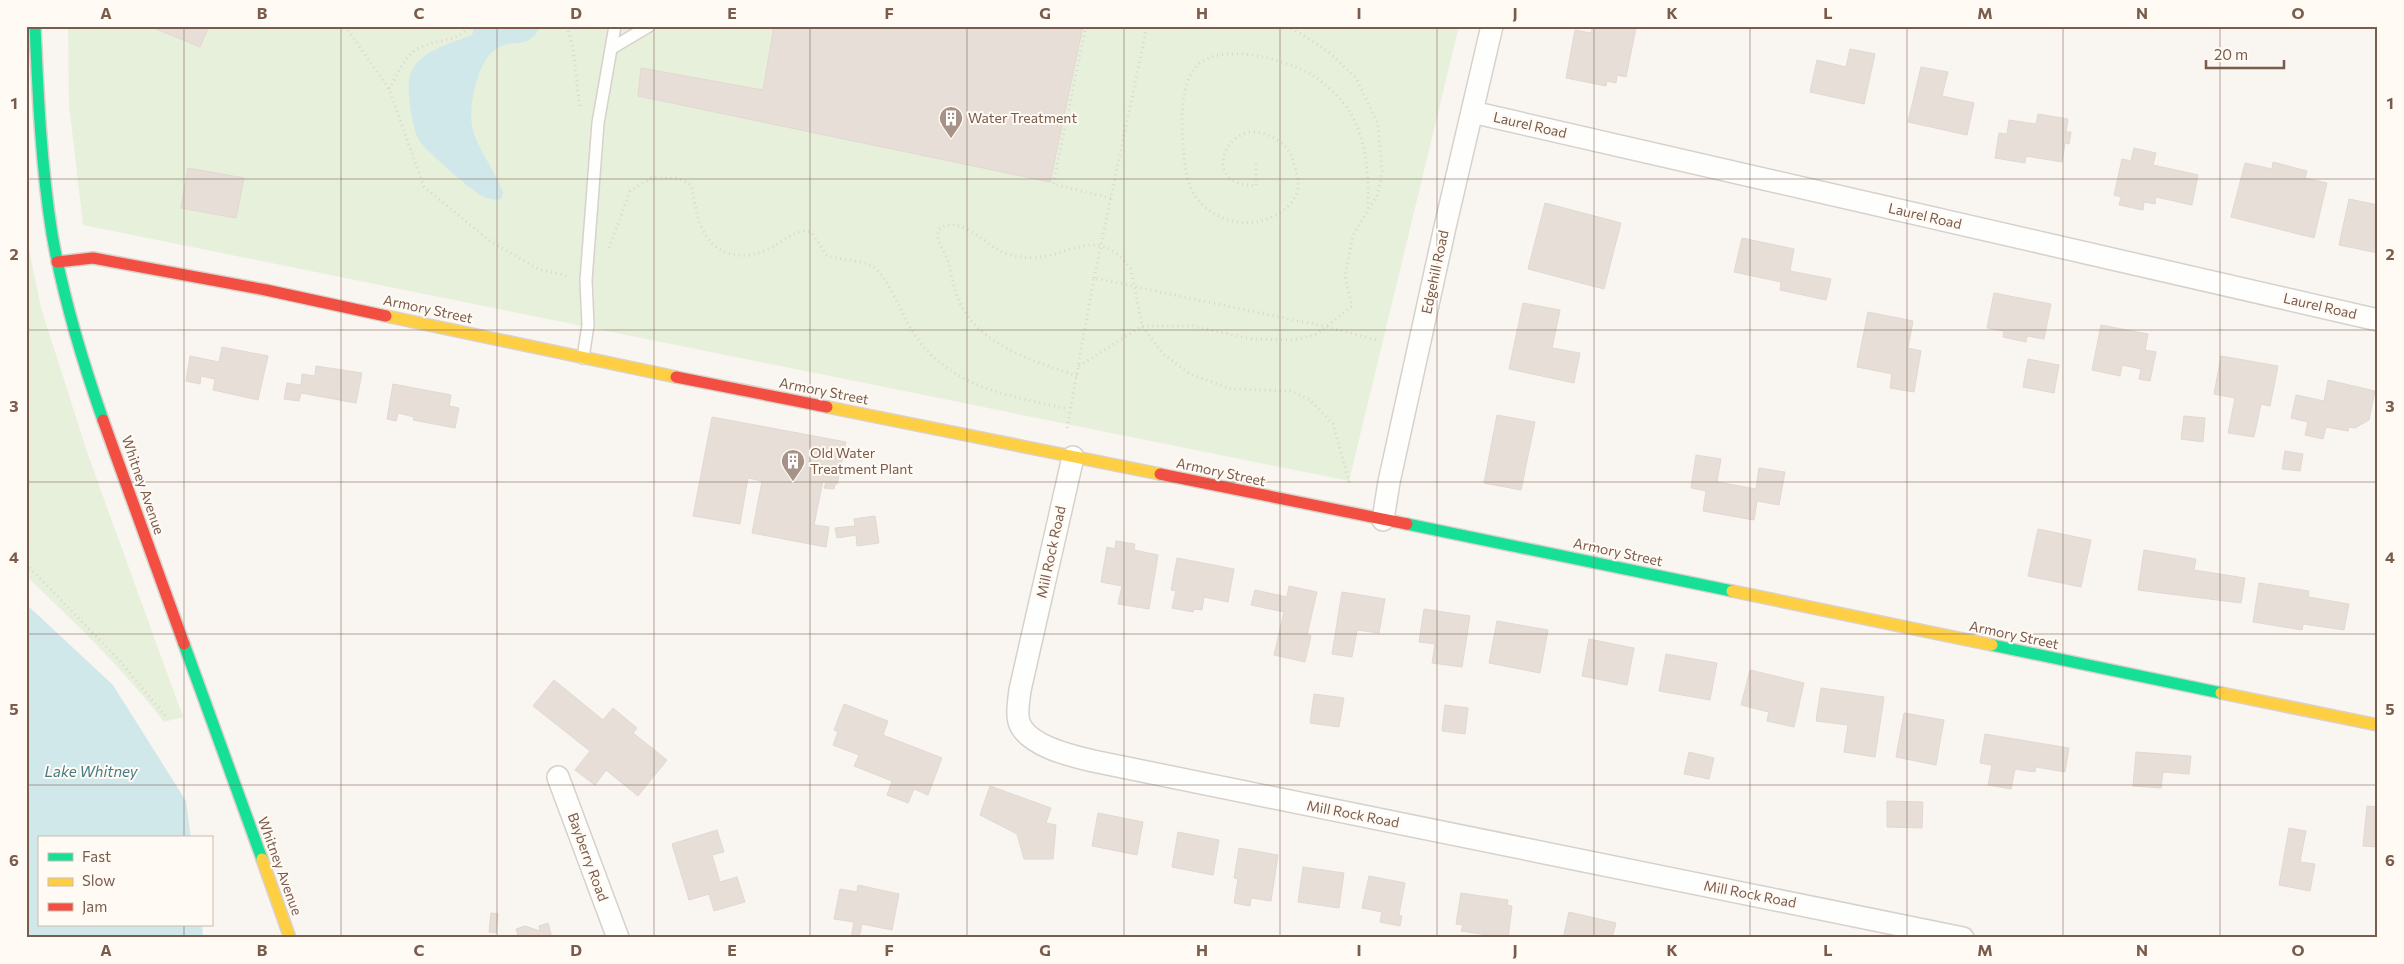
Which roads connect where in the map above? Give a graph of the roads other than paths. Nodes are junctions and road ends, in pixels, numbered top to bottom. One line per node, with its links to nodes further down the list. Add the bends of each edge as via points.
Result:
1 (35, 26): 7 (main road, Whitney Avenue, via 44,173)
2 (615, 26): 5 (lane)
3 (649, 26): 5 (lane)
4 (1492, 26): 6 (street, Edgehill Road)
5 (612, 48): 9 (lane, via 598,123 586,280 588,325)
6 (1472, 112): 8 (street, Laurel Road); 11 (street, Edgehill Road)
7 (57, 262): 9 (main road, Armory Street, via 93,258 266,290); 14 (main road, Whitney Avenue, via 78,344 112,443)
8 (2378, 320)
9 (583, 358): 10 (main road, Armory Street)
10 (1073, 457): 11 (main road, Armory Street); 16 (street, Mill Rock Road, via 1020,690 1019,722 1027,734 1045,746 1093,761)
11 (1383, 520): 12 (main road, Armory Street)
12 (2378, 725)
13 (558, 777): 15 (street, Bayberry Road)
14 (290, 938)
15 (618, 938)
16 (1963, 938)

